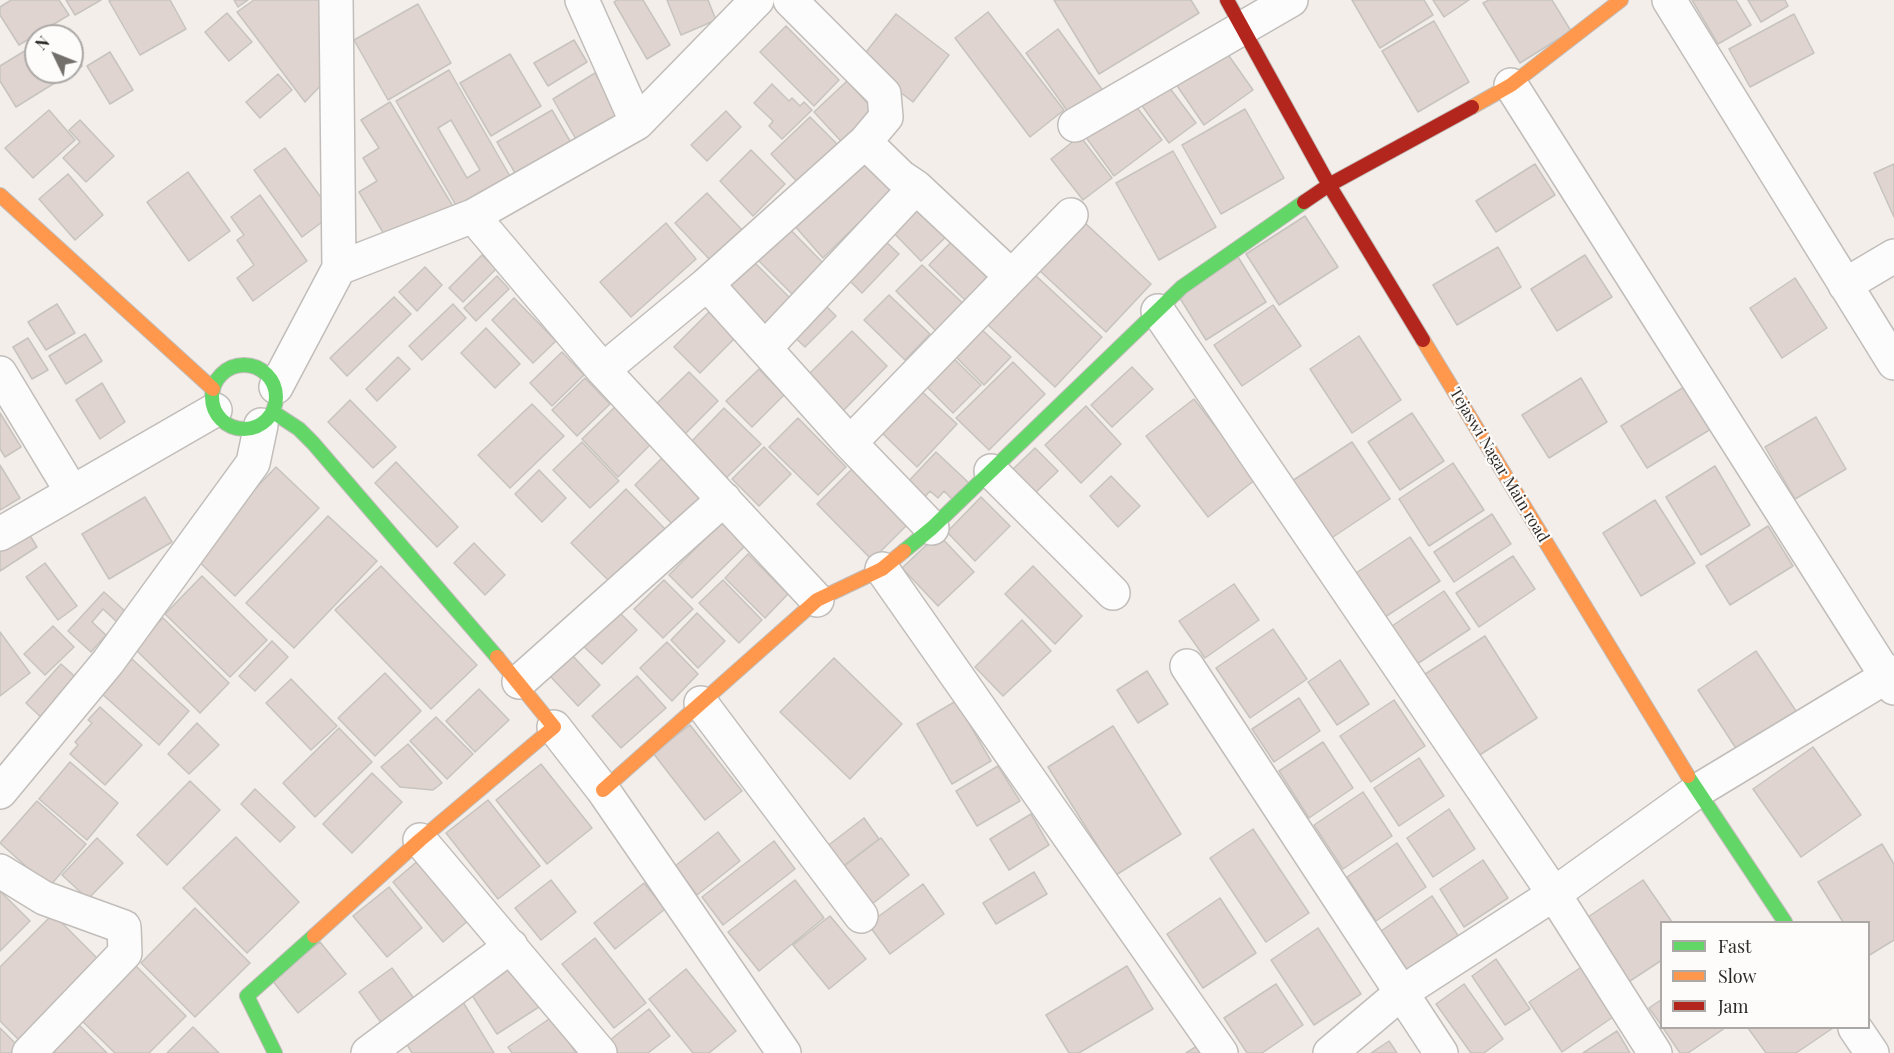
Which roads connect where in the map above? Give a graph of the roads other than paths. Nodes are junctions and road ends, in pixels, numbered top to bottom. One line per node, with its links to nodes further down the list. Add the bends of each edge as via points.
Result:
1 (336, 0): 20 (street)
2 (582, 0): 11 (street)
3 (757, 0): 11 (street)
4 (790, 0): 13 (street, via 884,94 886,117)
5 (1227, 0): 9 (street, Tejaswi Nagar Main road)
6 (1291, 0): 9 (street)
7 (1621, 0): 10 (street)
8 (1669, 0): 23 (street)
9 (1244, 27): 12 (street); 14 (street, Tejaswi Nagar Main road)
10 (1510, 85): 14 (street); 41 (street)
11 (637, 123): 18 (street)
12 (1075, 125)
13 (865, 142): 15 (street); 22 (street)
14 (1329, 185): 24 (street, via 1182,287); 46 (street, Tejaswi Nagar Main road)
15 (916, 187): 21 (street); 25 (street)
16 (0, 195): 29 (street)
17 (1071, 215): 21 (street)
18 (473, 216): 20 (street); 27 (street)
19 (1894, 256): 23 (street)
20 (339, 268): 30 (street)
21 (1011, 276): 31 (street)
22 (707, 284): 25 (street); 27 (street)
23 (1845, 285): 26 (street)
24 (1158, 311): 32 (street); 50 (street)
25 (765, 348): 31 (street)
26 (1894, 363)
27 (603, 370): 34 (street)
28 (0, 372): 33 (street)
29 (214, 400): 30 (street, via 230,426 251,429); 30 (street, via 224,371 243,364 264,370); 33 (street)
30 (270, 408): 42 (street, via 313,443); 47 (street, via 253,463 108,662)
31 (850, 443): 35 (street)
32 (990, 471): 35 (street); 38 (street)
33 (72, 492): 36 (street)
34 (724, 499): 39 (street); 42 (street)
35 (932, 528): 37 (street)
36 (0, 534)
37 (882, 569): 39 (street); 61 (street)
38 (1113, 593)
39 (817, 600): 43 (street)
40 (1187, 666): 54 (street)
41 (1892, 679): 46 (street)
42 (519, 682): 44 (street)
43 (701, 703): 45 (street); 51 (street)
44 (554, 727): 45 (street); 48 (street)
45 (603, 790): 60 (street)
46 (1697, 791): 50 (street); 52 (street, Tejaswi Nagar Main road)
47 (0, 792)
48 (420, 840): 53 (street); 57 (street, via 247,996)
49 (0, 871): 58 (street, via 44,898 124,927 125,953)
50 (1554, 894): 54 (street); 64 (street)
51 (861, 916)
52 (1784, 921)
53 (511, 946): 56 (street); 59 (street)
54 (1401, 993): 62 (street); 63 (street)
55 (1856, 1029): 65 (street)
56 (595, 1051)
57 (273, 1052)
58 (28, 1053)
59 (368, 1053)
60 (784, 1053)
61 (1221, 1053)
62 (1330, 1053)
63 (1441, 1053)
64 (1655, 1053)
65 (1872, 1053)

